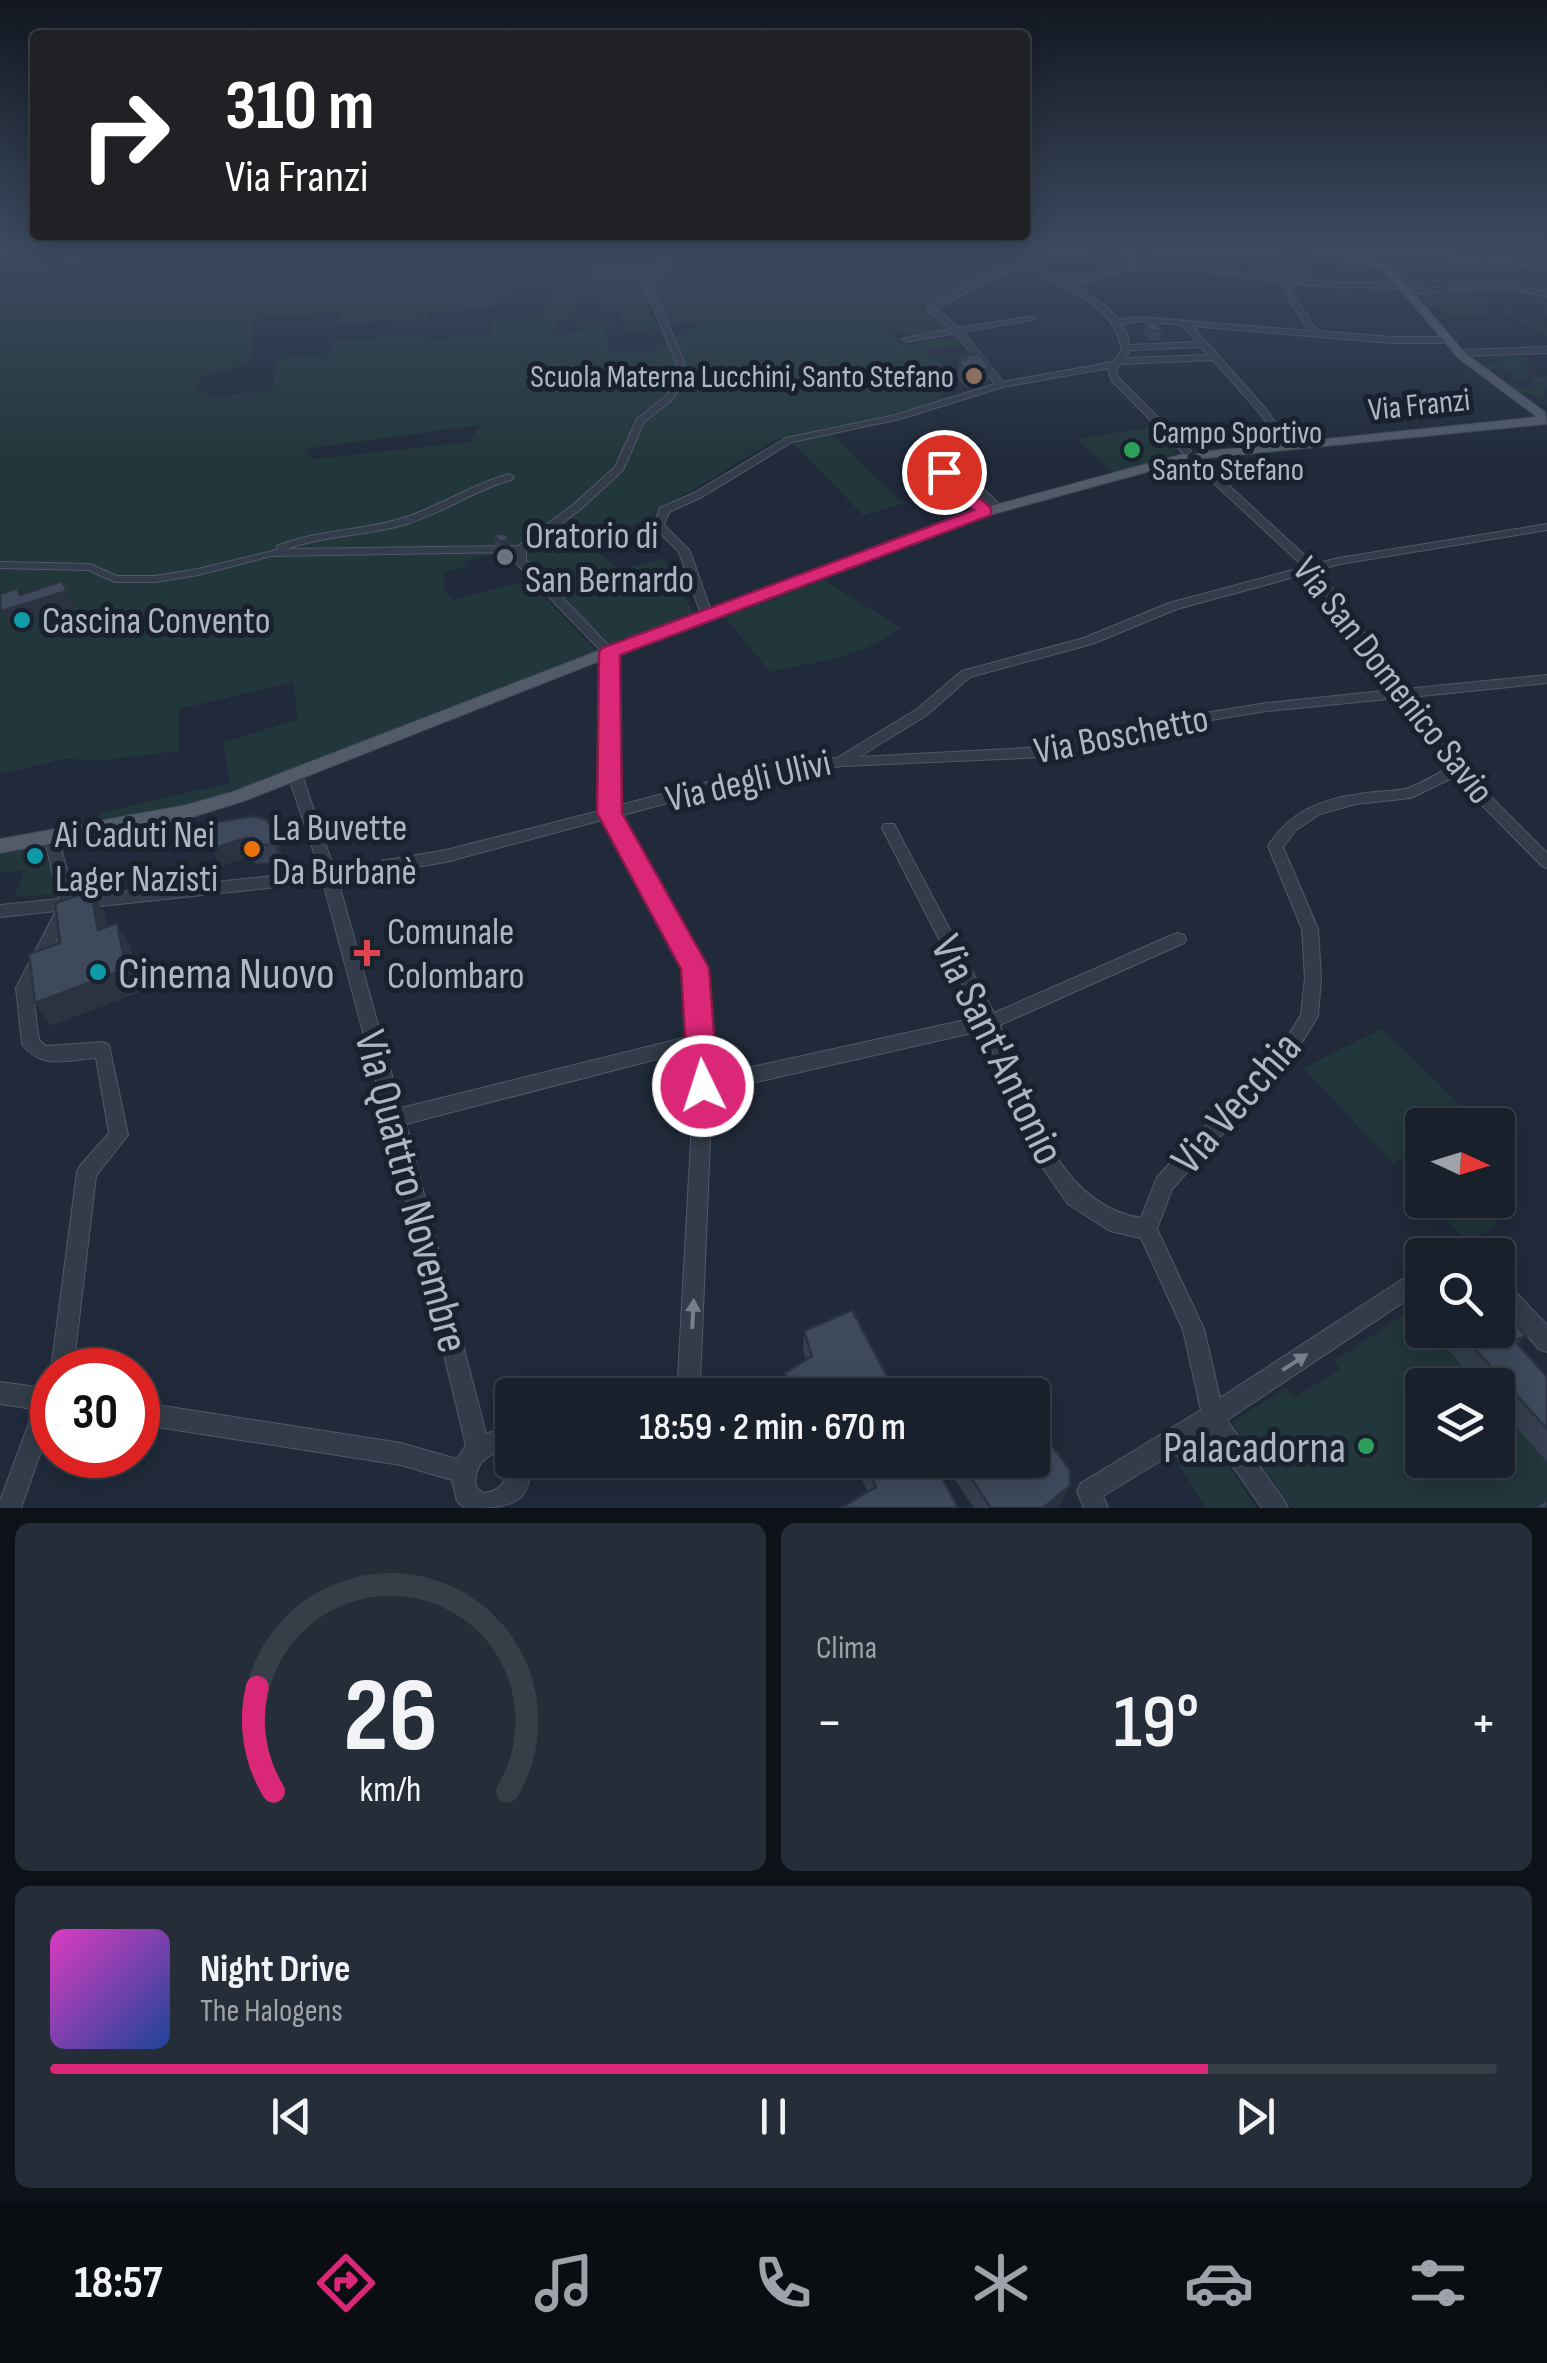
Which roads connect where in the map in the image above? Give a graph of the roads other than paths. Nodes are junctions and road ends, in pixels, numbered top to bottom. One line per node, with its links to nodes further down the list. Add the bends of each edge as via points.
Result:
1 (662, 320): 30 (street, via 684,374 681,384 640,422 619,468)
2 (954, 320): 11 (street)
3 (1011, 320): 11 (street)
4 (1114, 320): 10 (street)
5 (1131, 320): 10 (street)
6 (1159, 320): 9 (street)
7 (1307, 320): 12 (street)
8 (1433, 320): 14 (main road)
9 (1184, 322): 12 (street); 15 (street)
10 (1117, 323): 16 (street)
11 (964, 326): 13 (street); 21 (street)
12 (1316, 334): 14 (street)
13 (906, 340)
14 (1448, 340): 18 (main road)
15 (1204, 344): 16 (street); 19 (street)
16 (1126, 348): 20 (street)
17 (1547, 350): 18 (street)
18 (1459, 353): 22 (main road)
19 (1214, 357): 20 (street); 23 (street)
20 (1118, 362): 21 (street); 25 (street, Via San Domenico Savio, via 1114,379)
21 (1001, 384): 34 (street, via 897,418 789,440 664,510 658,526 684,550)
22 (1545, 416): 23 (main road, Via Franzi)
23 (1288, 446): 25 (main road, Via Franzi)
24 (924, 452): 28 (street)
25 (1191, 456): 28 (main road, Via Franzi); 33 (street, Via San Domenico Savio)
26 (951, 463): 28 (street)
27 (509, 477): 31 (street, via 402,522)
28 (991, 510): 34 (main road, Via Franzi)
29 (1547, 527): 33 (street, Via degli Ulivi)
30 (520, 549): 31 (street); 35 (street, via 520,561)
31 (272, 553): 32 (street, via 155,579 115,579 90,567)
32 (0, 565)
33 (1312, 568): 37 (street, Via San Domenico Savio); 38 (street, Via degli Ulivi, via 966,674 922,712)
34 (708, 617): 35 (main road, Via Franzi)
35 (610, 652): 40 (main road); 41 (street)
36 (1547, 679): 37 (street, Via Boschetto)
37 (1402, 693): 38 (street, Via Boschetto, via 1198,718 1044,752); 39 (street, Via San Domenico Savio)
38 (840, 762): 41 (street, Via degli Ulivi, via 768,771)
39 (1456, 770): 45 (street, Via San Domenico Savio); 54 (street, Via Vecchia, via 1411,793 1315,810 1275,846 1310,930 1309,1016 1288,1052 1164,1183)
40 (295, 774): 43 (main road, via 186,812); 46 (street, Via Quattro Novembre)
41 (610, 813): 46 (street, Via degli Ulivi, via 446,856); 51 (street, via 695,968)
42 (889, 828): 50 (street, Via Sant'Antonio)
43 (51, 837): 44 (main road); 47 (street)
44 (0, 846)
45 (1547, 862)
46 (329, 876): 47 (street); 53 (street, Via Quattro Novembre)
47 (68, 903): 48 (street); 58 (street, via 24,988 32,1044 43,1054 103,1050 119,1135 88,1172)
48 (0, 910)
49 (1178, 939): 50 (street)
50 (990, 1022): 52 (street); 54 (street, Via Sant'Antonio, via 1035,1141 1074,1197 1117,1224)
51 (700, 1041): 52 (street); 53 (street)
52 (703, 1086): 59 (street, one-way to 52)
53 (395, 1118): 66 (street, Via Quattro Novembre)
54 (1147, 1229): 63 (street, via 1193,1328)
55 (1405, 1290): 63 (street, one-way to 55)
56 (1515, 1306): 57 (street)
57 (1547, 1340)
58 (65, 1348)
59 (690, 1378)
60 (0, 1393): 61 (street)
61 (30, 1397)
62 (160, 1416): 68 (street, via 401,1454)
63 (1217, 1423): 65 (street, via 1186,1446); 73 (street)
64 (495, 1442): 66 (street)
65 (1168, 1443): 70 (street)
66 (478, 1448): 68 (street)
67 (30, 1454): 72 (street)
68 (463, 1472): 71 (street, via 470,1500)
69 (516, 1478): 71 (street)
70 (1093, 1500)
71 (498, 1506)
72 (9, 1508)
73 (1276, 1508)

